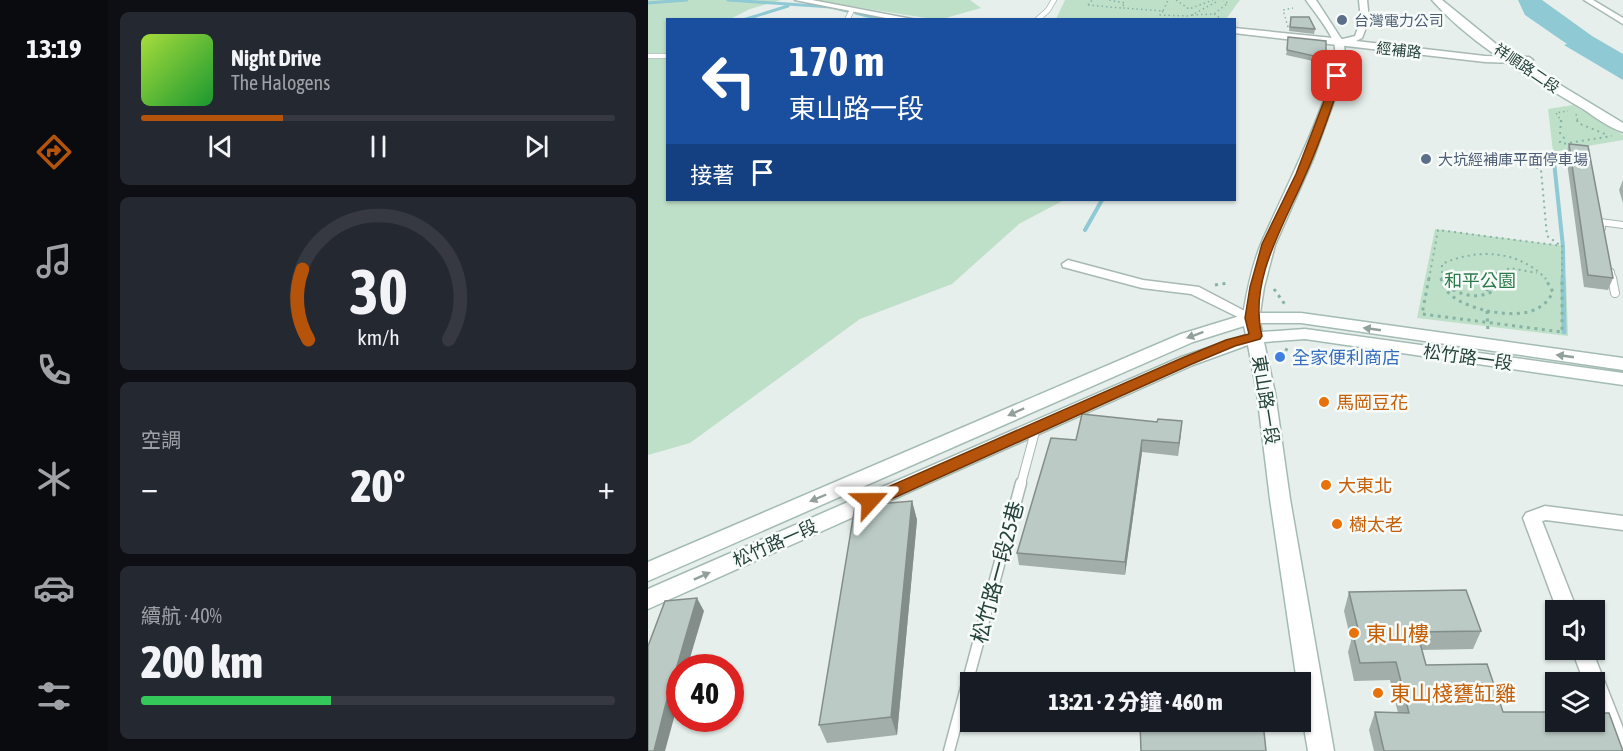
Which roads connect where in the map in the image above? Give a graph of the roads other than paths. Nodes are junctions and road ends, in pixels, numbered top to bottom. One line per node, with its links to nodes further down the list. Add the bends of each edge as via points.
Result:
1 (799, 0): 10 (street)
2 (1054, 0): 11 (lane)
3 (1311, 0): 14 (street)
4 (1363, 0): 14 (street, via 1366,13 1362,32 1358,38)
5 (1437, 0): 18 (street, 祥順路二段)
6 (1450, 0): 17 (street, 祥順路二段)
7 (1588, 0): 12 (street)
8 (851, 12): 9 (lane)
9 (848, 18)
10 (902, 18)
11 (1039, 18)
12 (1623, 22)
13 (1236, 30): 14 (street, 經補路)
14 (1339, 43): 18 (street, 經補路); 28 (street, 東山路一段, via 1337,76 1326,113 1268,244 1256,287)
15 (648, 56): 16 (lane)
16 (666, 56)
17 (1528, 60): 18 (street, 經補路); 19 (street, 祥順路二段)
18 (1515, 61): 20 (street, 祥順路二段)
19 (1623, 118)
20 (1623, 128)
21 (1599, 212): 22 (lane)
22 (1600, 222): 23 (lane); 24 (lane)
23 (1623, 225)
24 (1603, 232)
25 (1609, 262): 27 (lane)
26 (1068, 264): 28 (street, via 1142,284 1194,290)
27 (1615, 293)
28 (1254, 327): 29 (street, 松竹路一段, one-way to 28, via 1301,318); 30 (street, 松竹路一段); 31 (street, 松竹路一段, via 1230,343); 33 (street, 松竹路一段, one-way to 33, via 1186,338); 38 (street, 東山路一段)
29 (1623, 364)
30 (1623, 379)
31 (1036, 428): 34 (street, 松竹路一段, one-way to 31); 37 (lane, 松竹路一段25巷)
32 (1623, 523): 35 (street, via 1545,513 1532,518)
33 (648, 572)
34 (648, 599)
35 (1563, 600)
36 (1586, 660): 39 (street)
37 (949, 751)
38 (1321, 751)
39 (1621, 751)

